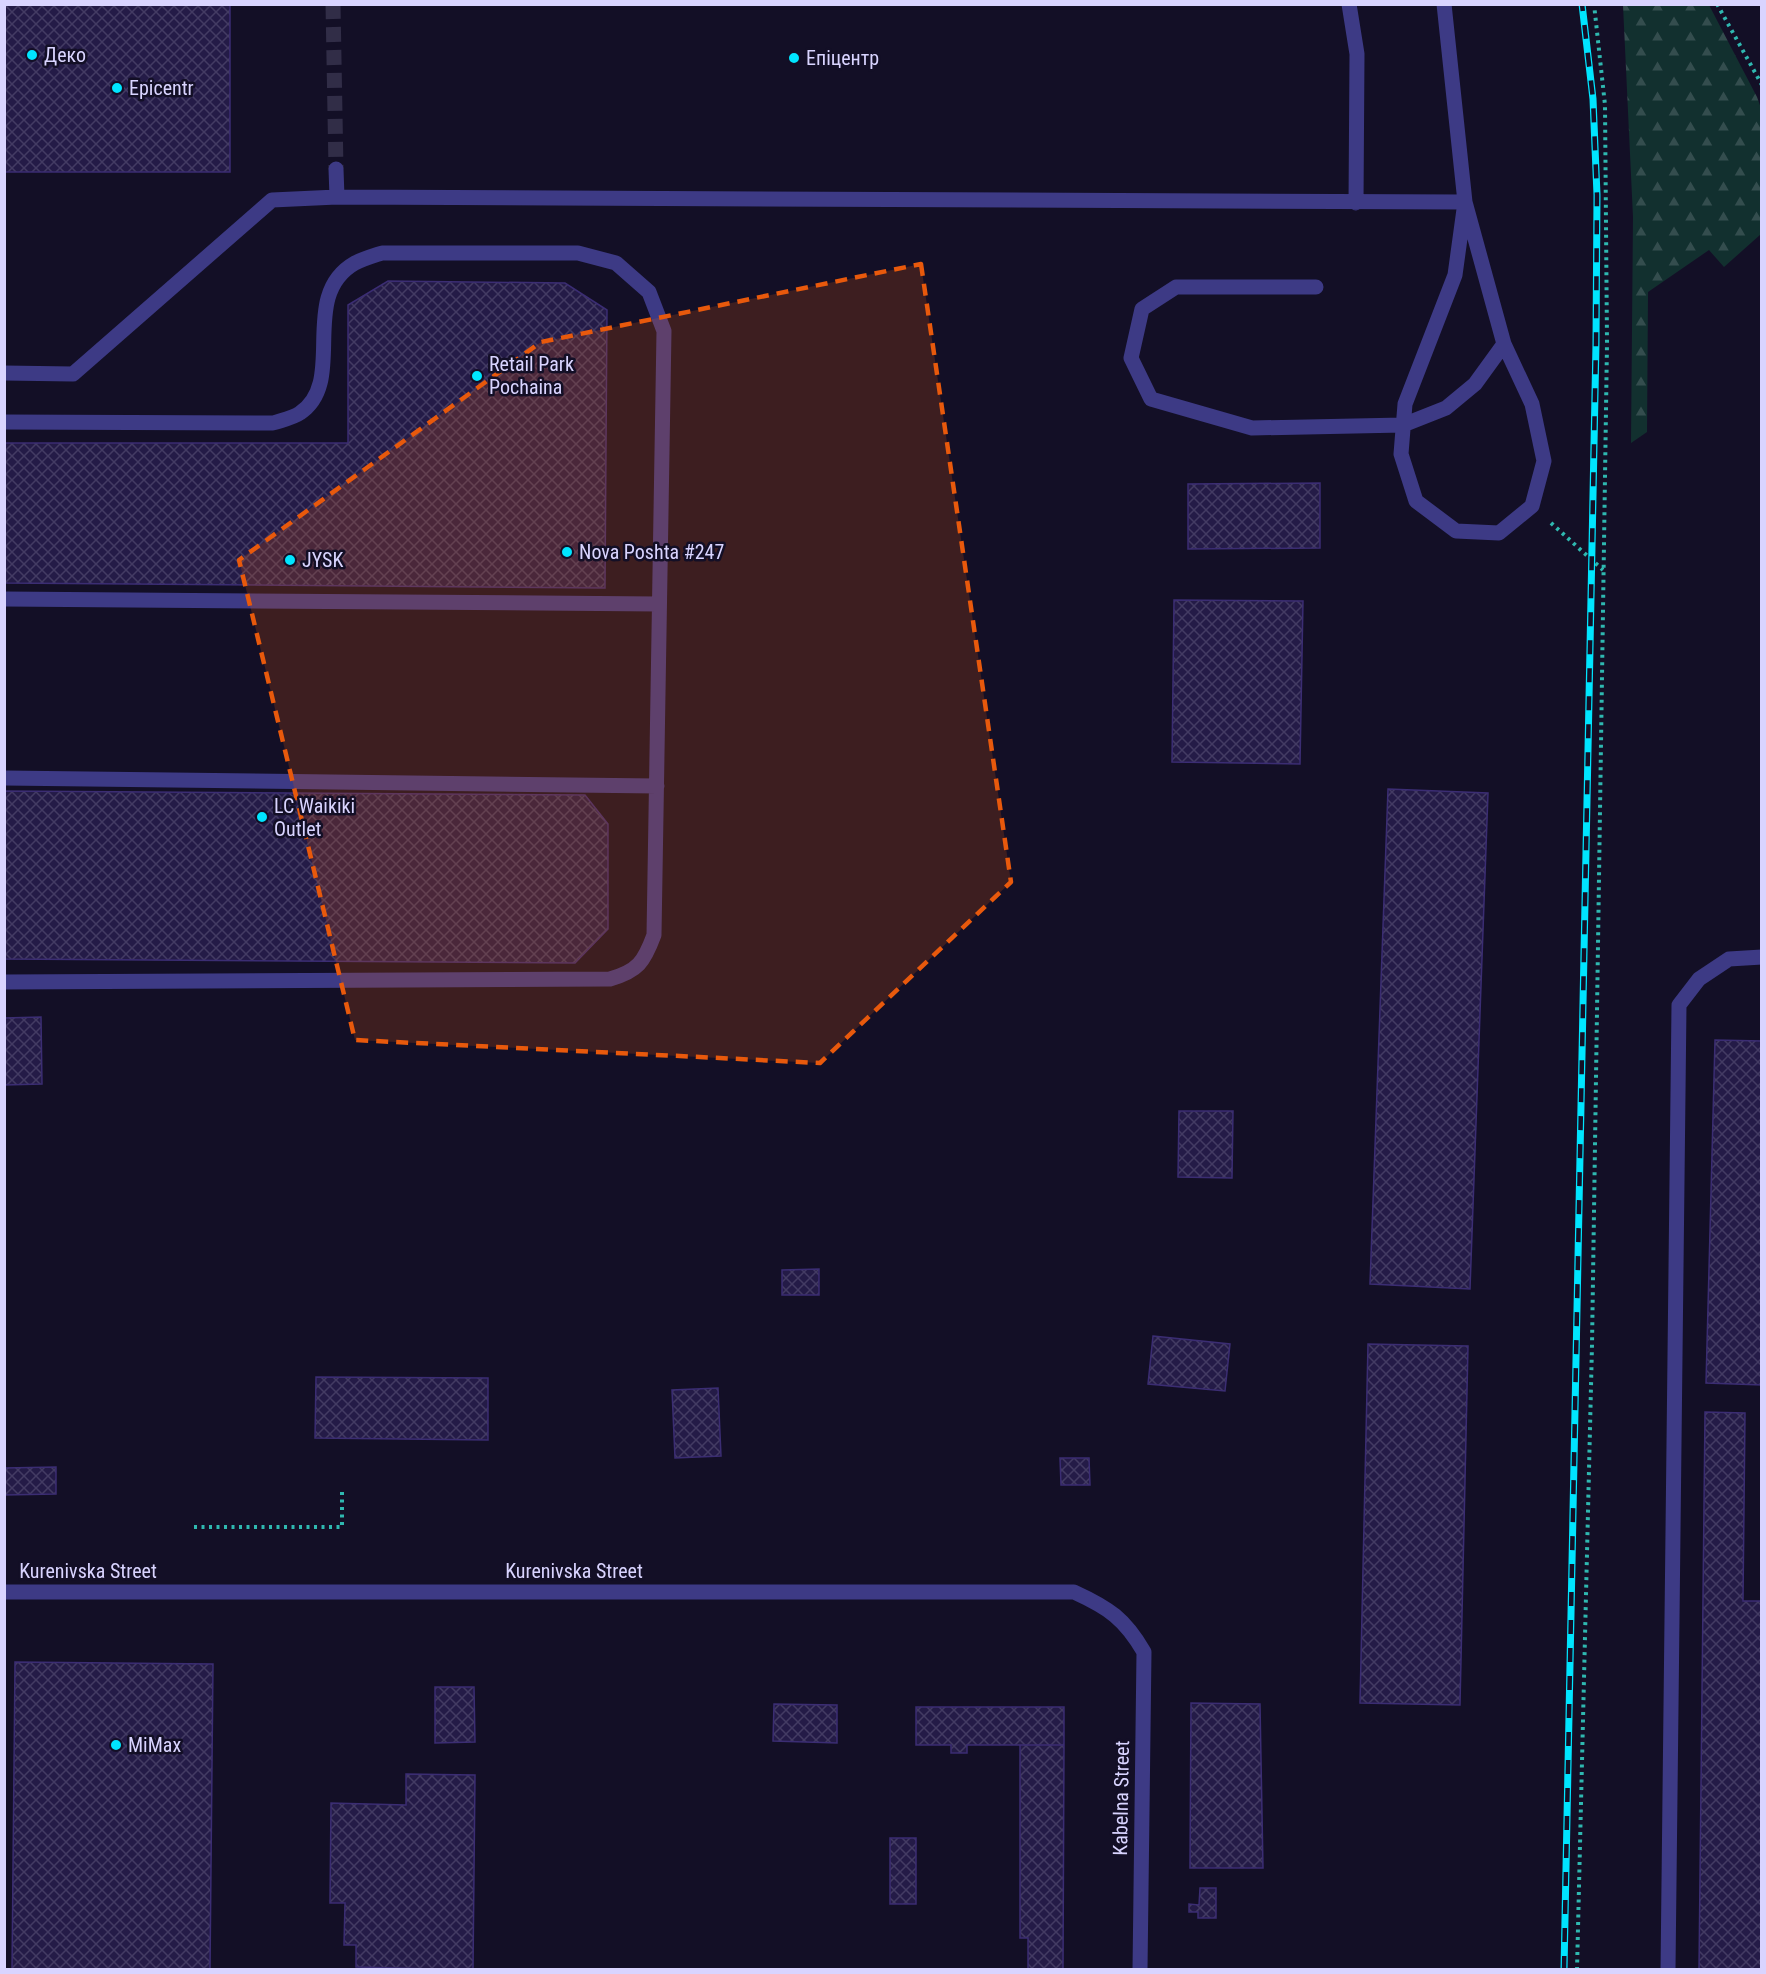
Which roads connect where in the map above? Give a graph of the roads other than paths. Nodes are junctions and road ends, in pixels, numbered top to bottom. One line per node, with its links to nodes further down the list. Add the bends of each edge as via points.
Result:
1 (1349, 4): 6 (street, via 1357,54)
2 (1444, 4): 5 (street)
3 (336, 169): 4 (street)
4 (337, 197): 6 (street); 9 (street, via 272,200 73,374)
5 (1465, 202): 6 (street); 8 (street); 11 (street, via 1455,275 1405,404)
6 (1356, 203)
7 (1316, 287): 11 (street, via 1176,287 1142,309 1131,358 1151,399 1252,428)
8 (1504, 344): 11 (street, via 1475,384 1446,408); 11 (street, via 1532,404 1544,461 1532,506 1499,533 1456,531 1416,501 1401,454)
9 (4, 374)
10 (4, 422): 13 (street, via 273,423 300,413 316,394 322,369 324,309 333,283 354,263 382,253 578,253 616,263 649,292 664,331)
11 (1403, 425)
12 (4, 599): 13 (street)
13 (658, 604): 15 (street)
14 (4, 778): 15 (street)
15 (657, 786): 17 (street, via 654,935 646,957 630,974 610,979)
16 (1761, 957): 21 (street, via 1729,958 1699,979 1679,1005)
17 (4, 982)
18 (4, 1592): 19 (street, Kurenivska Street, via 1074,1592 1107,1607)
19 (1132, 1630): 20 (street, Kabelna Street, via 1144,1652)
20 (1140, 1970)
21 (1668, 1970)

